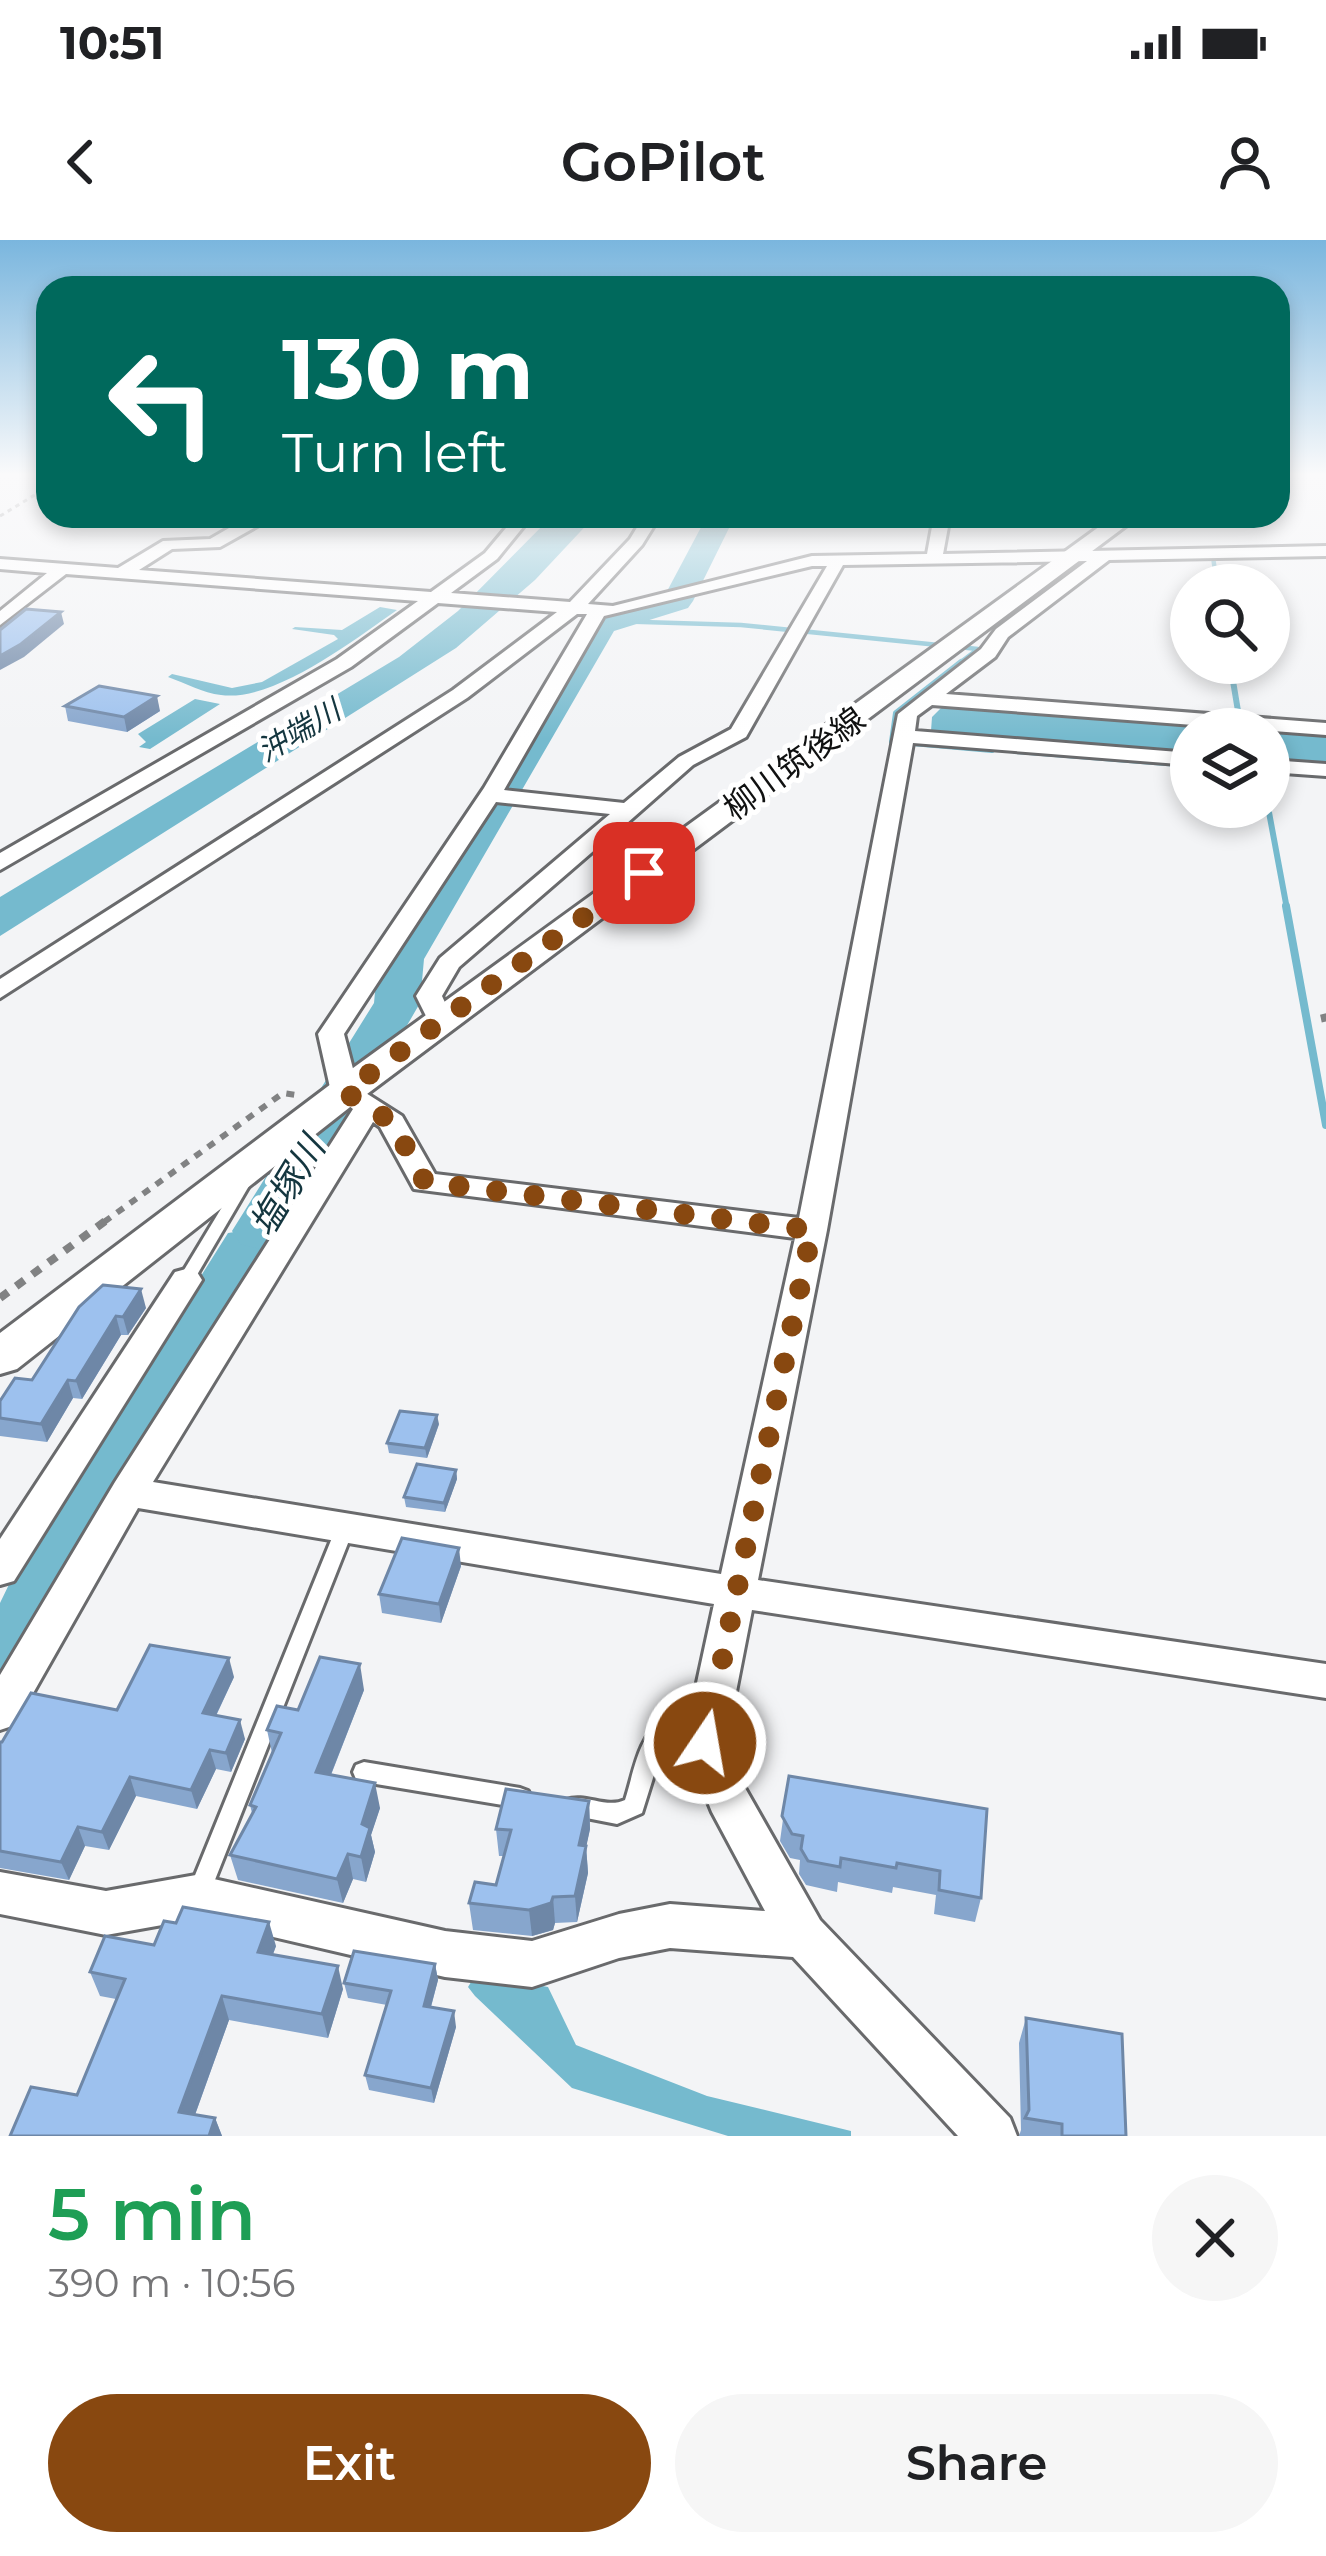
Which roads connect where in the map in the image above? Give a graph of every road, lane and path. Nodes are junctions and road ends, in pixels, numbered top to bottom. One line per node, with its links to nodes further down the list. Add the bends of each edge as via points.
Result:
1 (140, 561): 10 (street)
2 (485, 561): 11 (street)
3 (617, 561): 12 (street)
4 (850, 561): 7 (street)
5 (1083, 561): 24 (main road, 柳川筑後線)
6 (1085, 561): 15 (street)
7 (837, 562): 13 (street, via 795,563 629,610); 22 (street, via 739,733 686,761)
8 (0, 564): 9 (street)
9 (62, 569): 10 (street); 14 (street)
10 (120, 574): 11 (street)
11 (440, 599): 12 (street); 25 (street)
12 (573, 608): 13 (street); 26 (street, via 408,730)
13 (598, 611): 21 (street)
14 (0, 620)
15 (932, 699): 16 (street); 17 (street, via 908,715)
16 (1326, 729)
17 (904, 736): 18 (street); 32 (street)
18 (1170, 758)
19 (1290, 767): 20 (street)
20 (1326, 770)
21 (490, 795): 22 (street); 30 (street, via 331,1034)
22 (630, 810): 23 (street)
23 (612, 827): 24 (street); 28 (street, via 449,963 429,996)
24 (679, 847): 28 (main road, 柳川筑後線)
25 (0, 863)
26 (0, 990)
27 (1323, 1014): 29 (path)
28 (441, 1022): 30 (main road, 柳川筑後線)
29 (1326, 1028)
30 (349, 1100): 31 (main road, 柳川筑後線); 32 (street, via 392,1122 425,1182); 34 (path, via 284,1093); 36 (street)
31 (260, 1156): 33 (lane); 35 (main road, 柳川筑後線)
32 (812, 1230): 39 (street)
33 (186, 1280): 38 (street)
34 (0, 1298)
35 (0, 1357)
36 (128, 1492): 37 (street); 41 (street)
37 (345, 1528): 39 (street); 45 (lane)
38 (0, 1570)
39 (736, 1592): 40 (street); 42 (street)
40 (1326, 1681)
41 (0, 1712)
42 (707, 1731): 43 (lane, via 664,1730 634,1806 617,1814); 46 (street, via 727,1798)
43 (364, 1772)
44 (0, 1893): 45 (street, via 106,1913)
45 (196, 1898): 46 (street, via 445,1954 532,1964 670,1926)
46 (804, 1936): 47 (street)
47 (992, 2136)

